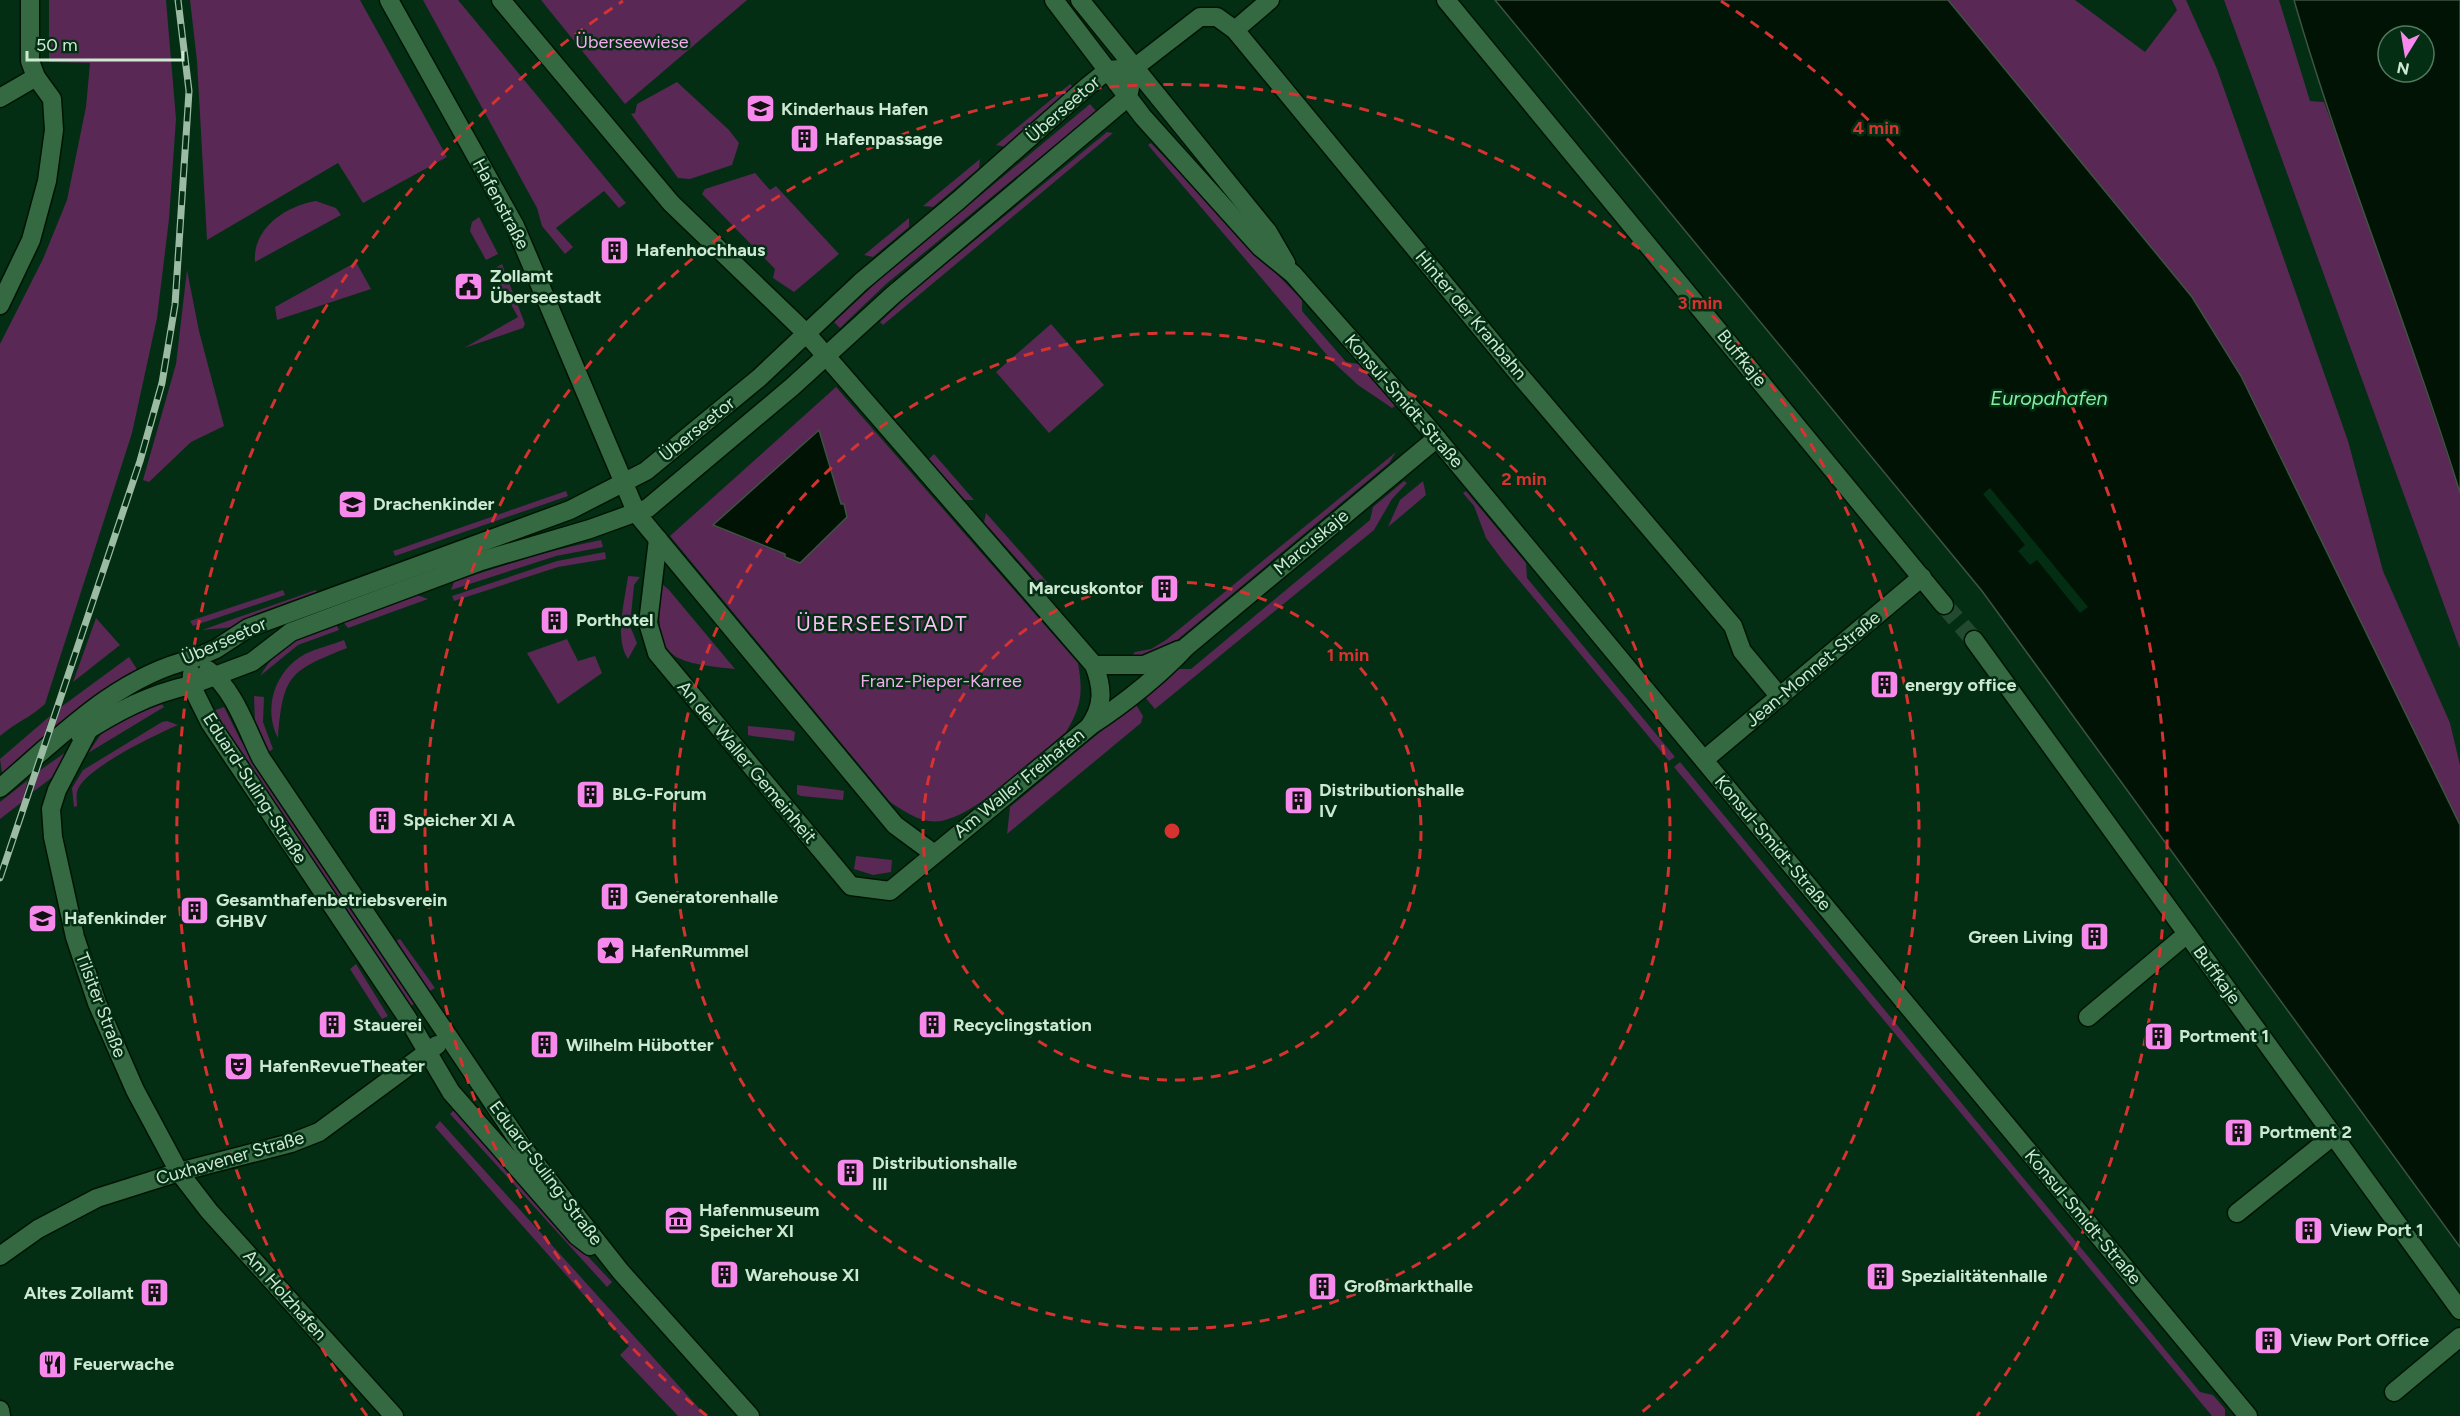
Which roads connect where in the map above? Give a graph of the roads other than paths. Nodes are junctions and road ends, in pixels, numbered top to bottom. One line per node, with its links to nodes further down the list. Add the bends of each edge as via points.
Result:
1 (30, 0): 11 (street, via 30,61)
2 (389, 0): 19 (street, Hafenstraße, via 515,226)
3 (501, 0): 16 (street, via 670,203)
4 (1054, 0): 10 (street, Konsul-Smidt-Straße)
5 (1080, 0): 9 (street, Konsul-Smidt-Straße)
6 (1270, 0): 8 (street)
7 (1446, 0): 22 (street, Buffkaje)
8 (1234, 30): 9 (street, Hinter der Kranbahn, via 1217,17 1200,17); 30 (street, Hinter der Kranbahn, via 1733,626 1742,651)
9 (1134, 68): 10 (street, Überseetor); 12 (street, Überseetor); 14 (street, Konsul-Smidt-Straße, via 1268,232)
10 (1108, 70): 12 (street, Konsul-Smidt-Straße); 16 (street, Überseetor)
11 (36, 77): 13 (street); 15 (street, via 52,99 54,130 47,181 31,240)
12 (1128, 97): 14 (street, Konsul-Smidt-Straße, via 1260,247); 17 (street, Überseetor)
13 (0, 98)
14 (1293, 274): 18 (street, Konsul-Smidt-Straße)
15 (0, 305)
16 (806, 333): 17 (street, Am Waller Freihafen); 19 (street, Überseetor, via 759,378 646,471)
17 (825, 357): 20 (street, Überseetor, via 671,491); 27 (street, Am Waller Freihafen)
18 (1437, 438): 25 (street, Marcuskaje); 33 (street, Konsul-Smidt-Straße)
19 (625, 483): 20 (street); 26 (street, Überseetor, via 542,521 248,628)
20 (637, 514): 21 (street); 28 (street, Überseetor, via 481,561 291,632 252,662)
21 (658, 539): 35 (street, via 895,825); 35 (street, An der Waller Gemeinheit, via 648,623 657,653 851,886 890,891)
22 (1922, 577): 23 (street, Buffkaje); 30 (street, Jean-Monnet-Straße)
23 (1944, 605)
24 (1974, 640): 36 (street, Buffkaje)
25 (1186, 647): 27 (street, Marcuskaje, via 1144,665); 31 (street, Marcuskaje, via 1119,708)
26 (193, 659): 28 (street, Eduard-Suling-Straße); 29 (street); 34 (street, Überseetor, via 169,664 135,681 85,715)
27 (1094, 665): 31 (street, Am Waller Freihafen, via 1102,686 1101,701)
28 (217, 676): 29 (street, Überseetor); 38 (street, Eduard-Suling-Straße, via 261,758)
29 (191, 685): 32 (street, Überseetor, via 125,707); 39 (street, Eduard-Suling-Straße, via 210,723)
30 (1780, 697): 33 (street, Jean-Monnet-Straße)
31 (1089, 727): 35 (street, Am Waller Freihafen)
32 (90, 729): 34 (street, Überseetor); 41 (street, Tilsiter Straße, via 57,790 51,809 53,837 75,937 97,1003 135,1090)
33 (1704, 760): 52 (street, Konsul-Smidt-Straße)
34 (6, 783)
35 (933, 853)
36 (2187, 934): 37 (street); 40 (street, Buffkaje)
37 (2088, 1017)
38 (448, 1037): 39 (street, Cuxhavener Straße); 44 (street, Eduard-Suling-Straße, via 524,1149)
39 (428, 1052): 41 (street, Cuxhavener Straße, via 319,1132); 44 (street, Eduard-Suling-Straße, via 451,1092 492,1142 577,1236)
40 (2334, 1135): 42 (street); 45 (street, Buffkaje)
41 (179, 1172): 43 (street, Cuxhavener Straße, via 97,1198 38,1229); 50 (street, Am Holzhafen, via 209,1211)
42 (2237, 1213)
43 (0, 1256)
44 (621, 1272): 51 (street, Eduard-Suling-Straße)
45 (2460, 1310)
46 (2460, 1337): 47 (street)
47 (2394, 1392)
48 (0, 1410): 49 (street)
49 (2, 1416)
50 (394, 1416)
51 (750, 1416)
52 (2248, 1416)

